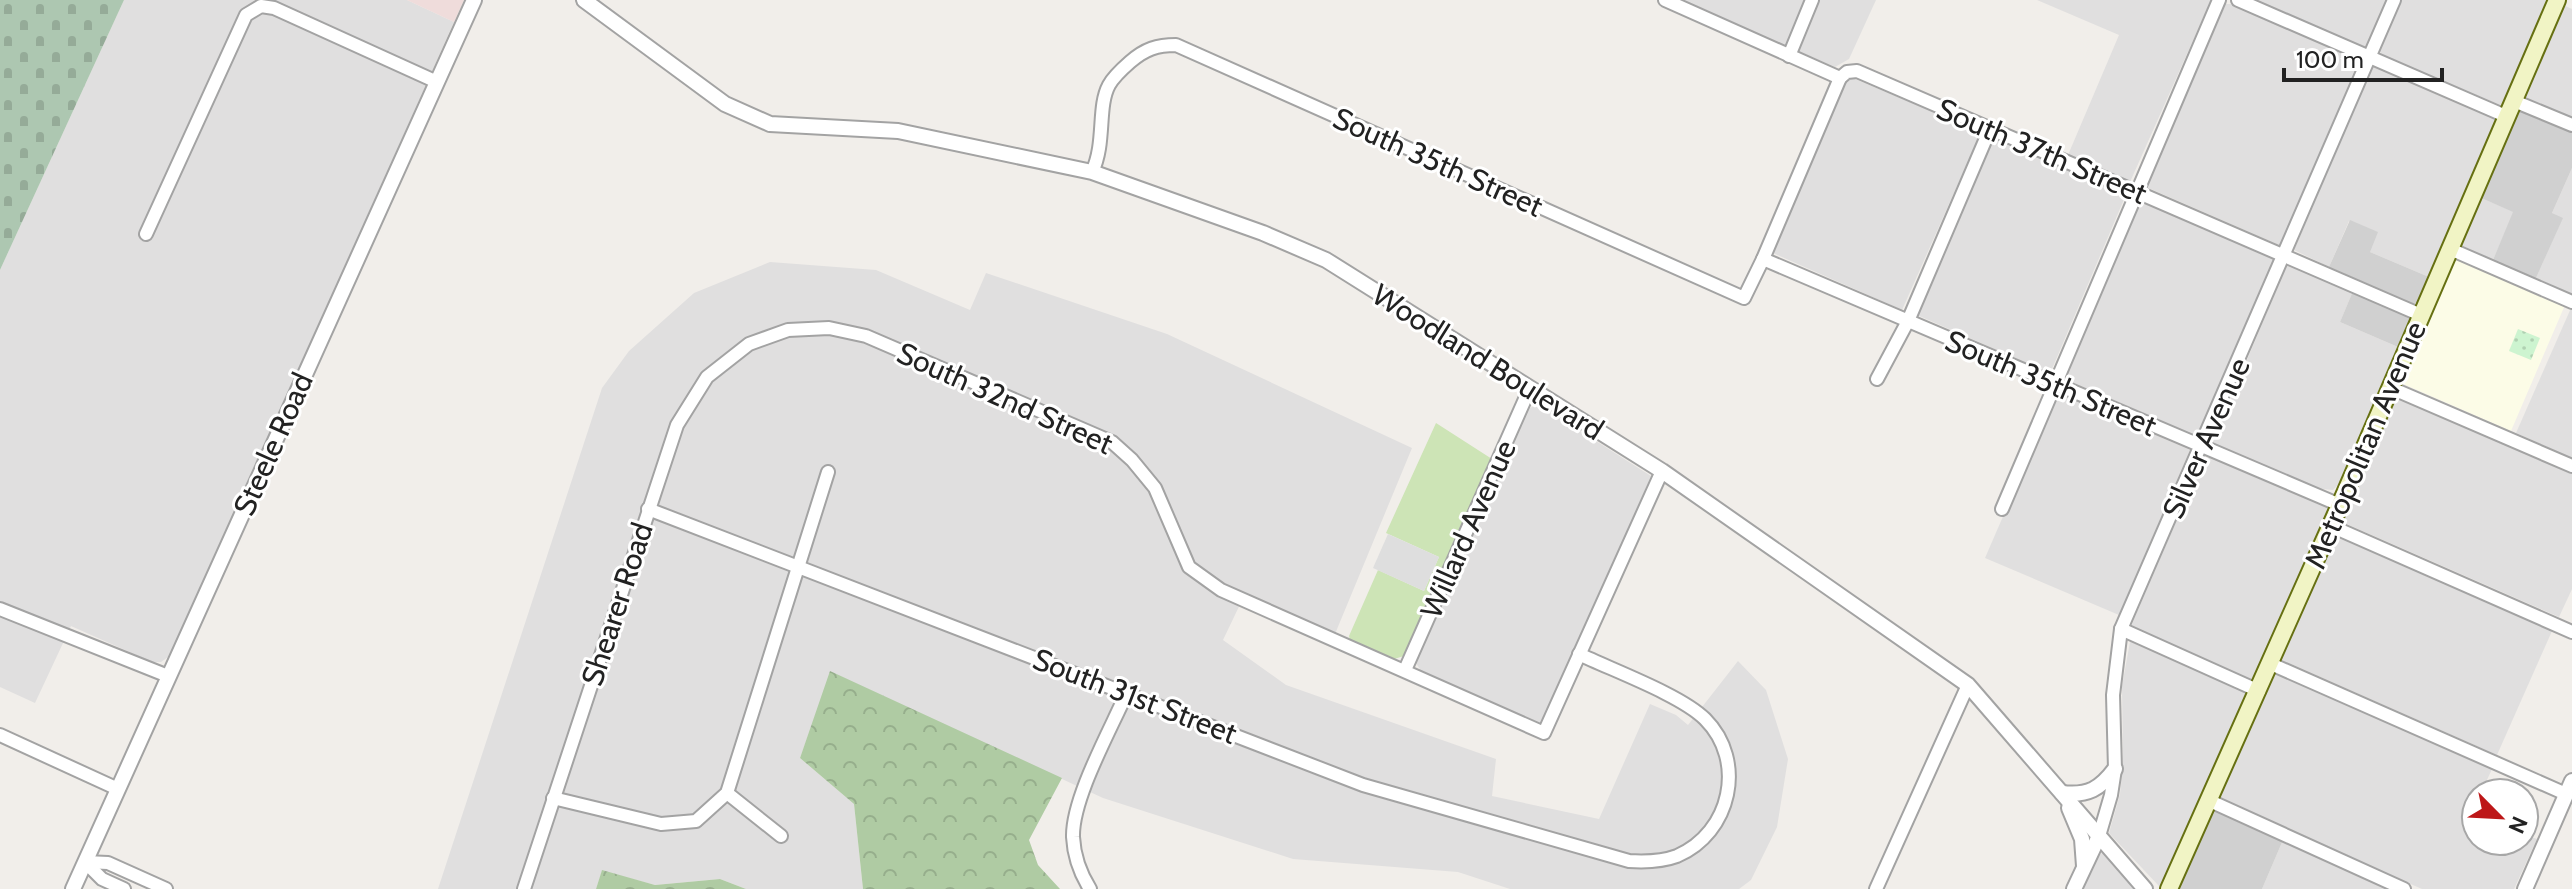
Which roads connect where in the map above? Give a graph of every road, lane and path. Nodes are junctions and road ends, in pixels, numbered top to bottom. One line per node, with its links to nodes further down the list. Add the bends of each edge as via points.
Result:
1 (474, 0): 14 (street, Steele Road)
2 (584, 0): 18 (street, Woodland Boulevard, via 739,112 770,124 909,133)
3 (1665, 0): 10 (street, South 37th Street)
4 (1702, 0): 10 (street)
5 (1812, 0): 11 (street)
6 (2219, 0): 19 (street)
7 (2238, 0): 12 (street)
8 (2394, 0): 12 (street, Silver Avenue)
9 (2557, 0): 15 (main road, Metropolitan Avenue)
10 (1697, 14): 11 (street, South 37th Street)
11 (1789, 56): 13 (street, South 37th Street)
12 (2370, 57): 15 (street); 22 (street, Silver Avenue)
13 (1840, 78): 17 (street, South 37th Street, via 1857,71); 23 (street)
14 (437, 82): 20 (street, via 261,6 246,15); 47 (street, Steele Road)
15 (2511, 109): 16 (street); 21 (main road, Metropolitan Avenue)
16 (2572, 125)
17 (1990, 129): 19 (street, South 37th Street); 26 (street)
18 (1092, 172): 23 (street, South 35th Street, via 1102,143 1109,84 1139,54 1158,45 1176,45 1744,298); 30 (street, Woodland Boulevard, via 1308,250)
19 (2137, 192): 22 (street, South 37th Street); 29 (street)
20 (146, 234)
21 (2450, 249): 24 (street); 25 (main road, Metropolitan Avenue)
22 (2285, 255): 25 (street, South 37th Street); 32 (street, Silver Avenue)
23 (1763, 259): 26 (street, South 35th Street)
24 (2572, 302)
25 (2421, 315): 31 (main road, Metropolitan Avenue)
26 (1908, 321): 28 (street); 29 (street, South 35th Street)
27 (749, 344): 37 (street, Shearer Road, via 707,377 677,425); 46 (street, South 32nd Street, via 788,330 829,328 866,336 1112,442 1155,488 1189,567 1239,600)
28 (1877, 379)
29 (2055, 384): 32 (street, South 35th Street); 38 (street)
30 (1530, 388): 34 (street, Woodland Boulevard); 46 (street, Willard Avenue)
31 (2391, 388): 33 (street); 36 (main road, Metropolitan Avenue)
32 (2202, 447): 36 (street, South 35th Street); 42 (street, Silver Avenue)
33 (2572, 466)
34 (1662, 471): 44 (street); 48 (street, Woodland Boulevard)
35 (828, 472): 40 (street)
36 (2340, 505): 39 (main road, Metropolitan Avenue)
37 (648, 509): 40 (street, South 31st Street); 57 (street, Shearer Road)
38 (2002, 509)
39 (2331, 526): 43 (street); 45 (main road, Metropolitan Avenue)
40 (799, 566): 50 (street, South 31st Street); 55 (street)
41 (0, 609): 47 (street)
42 (2121, 629): 49 (street); 52 (street, Silver Avenue, via 2113,695)
43 (2572, 632)
44 (1579, 654): 46 (street, South 32nd Street, via 1544,733); 50 (street, South 31st Street, via 1681,702 1720,738 1729,767 1723,814 1709,835 1676,857 1629,861 1363,785)
45 (2271, 664): 49 (main road, Metropolitan Avenue); 53 (street)
46 (1405, 670)
47 (168, 676): 54 (street, Steele Road)
48 (1968, 685): 56 (street, Woodland Boulevard); 68 (street)
49 (2259, 691): 58 (main road, Metropolitan Avenue)
50 (1127, 692): 67 (street, via 1082,796 1073,835 1076,858)
51 (0, 735): 54 (street)
52 (2115, 769): 56 (street, via 2086,794); 60 (street, Silver Avenue)
53 (2569, 787): 73 (street)
54 (118, 789): 61 (street, Steele Road)
55 (727, 793): 57 (street, via 696,821 661,824); 59 (street)
56 (2062, 793): 60 (street, Woodland Boulevard); 62 (street, via 2082,839)
57 (553, 798): 66 (street, Shearer Road)
58 (2210, 801): 71 (main road, Metropolitan Avenue); 72 (street)
59 (781, 836)
60 (2099, 836): 62 (street, Silver Avenue); 70 (street, Woodland Boulevard)
61 (85, 862): 63 (street, Steele Road); 64 (street, via 102,879); 65 (street, via 108,863)
62 (2084, 866): 69 (street, Silver Avenue)
63 (73, 889)
64 (124, 889)
65 (166, 889)
66 (524, 889)
67 (1090, 889)
68 (1876, 889)
69 (2074, 889)
70 (2145, 889)
71 (2169, 889)
72 (2404, 889)
73 (2525, 889)

